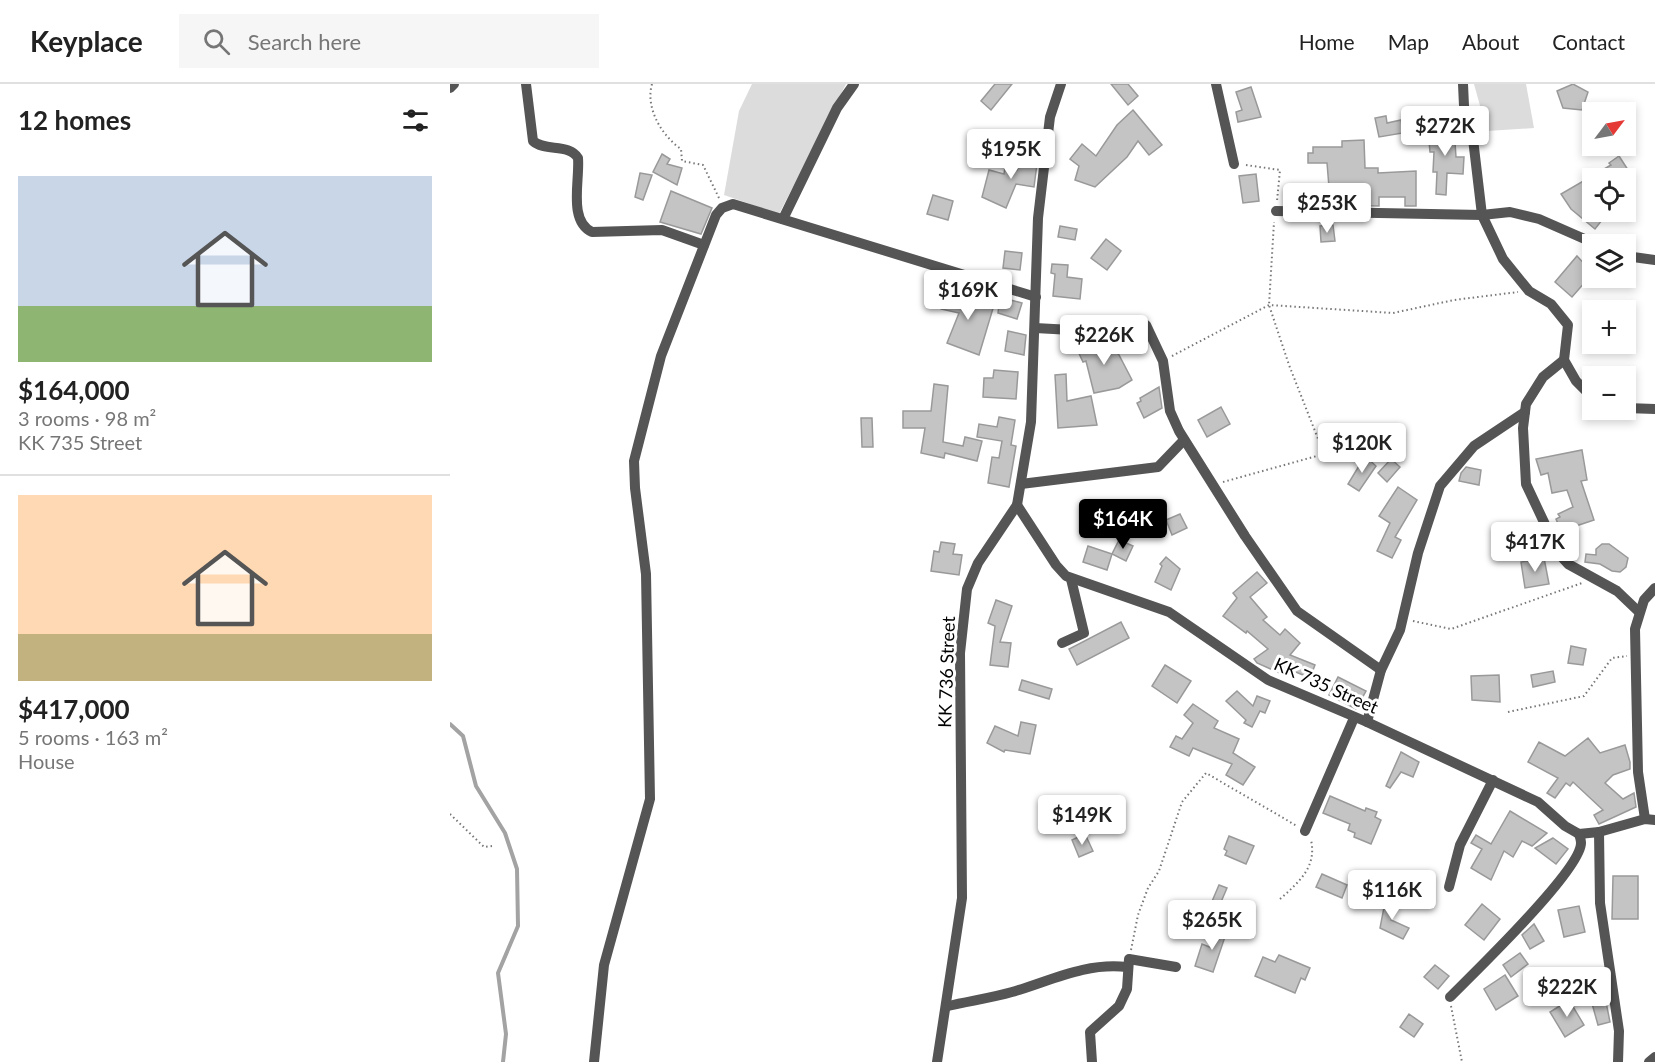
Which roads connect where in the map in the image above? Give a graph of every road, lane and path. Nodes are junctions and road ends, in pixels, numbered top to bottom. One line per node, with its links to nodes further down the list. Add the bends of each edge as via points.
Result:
1 (454, 84): 8 (street)
2 (526, 84): 15 (street, via 533,141 571,151 578,158 578,216 585,229 662,230)
3 (652, 84): 10 (path, via 649,94 654,118 681,149 682,161 703,165 715,193)
4 (854, 84): 13 (street, via 837,108)
5 (1061, 84): 19 (street, KK 736 Street, via 1048,128 1038,218)
6 (1216, 84): 9 (street)
7 (1463, 84): 12 (street)
8 (450, 88)
9 (1234, 164): 11 (path, via 1280,170)
10 (731, 205): 13 (street); 15 (street, via 716,215)
11 (1276, 211): 12 (street); 20 (path)
12 (1482, 215): 14 (street, via 1510,212 1539,219); 18 (street, via 1503,259)
13 (783, 219): 19 (street)
14 (1582, 238)
15 (704, 245): 57 (street, via 661,356 634,460 646,574 650,799 604,965)
16 (1636, 257): 17 (street)
17 (1655, 260)
18 (1529, 291): 20 (path, via 1454,300 1393,313); 22 (street, via 1551,304 1568,325)
19 (1036, 297): 21 (street, KK 736 Street)
20 (1269, 305): 23 (path); 30 (path, via 1324,454)
21 (1035, 328): 23 (street, via 1090,331 1142,324 1150,330); 29 (street, KK 736 Street, via 1031,422)
22 (1564, 360): 24 (street); 27 (street, via 1543,377)
23 (1163, 361): 28 (street, via 1170,411)
24 (1582, 388)
25 (1636, 408): 26 (street)
26 (1655, 409)
27 (1525, 412): 33 (street, via 1526,484 1559,554); 36 (street, via 1474,446 1440,486)
28 (1184, 440): 29 (street, via 1158,467); 30 (street)
29 (1021, 484): 31 (street, KK 736 Street)
30 (1212, 485): 39 (street, via 1297,611)
31 (1017, 505): 32 (street, KK 735 Street, via 1056,565); 55 (street, KK 736 Street, via 978,563 967,589 960,653 962,898)
32 (1071, 579): 37 (street, via 1084,633); 41 (street, KK 735 Street, via 1169,612 1268,680)
33 (1593, 579): 35 (street, via 1617,591); 36 (path, via 1451,629)
34 (1655, 588): 35 (street)
35 (1639, 612): 38 (street)
36 (1402, 618): 39 (street)
37 (1062, 643)
38 (1635, 654): 40 (path, via 1612,658 1584,696); 45 (street, via 1638,772)
39 (1381, 670): 42 (street)
40 (1508, 712)
41 (1354, 718): 42 (street, KK 735 Street); 46 (street)
42 (1367, 722): 43 (street, KK 735 Street)
43 (1493, 780): 48 (street, KK 735 Street, via 1538,802); 50 (street, via 1460,845)
44 (450, 814): 49 (path, via 484,847)
45 (1650, 819): 47 (street)
46 (1305, 831): 51 (path, via 1313,851 1312,861 1301,880); 52 (path, via 1206,773 1182,802 1159,871 1138,915)
47 (1599, 832): 48 (street); 61 (street, via 1600,903 1619,1030)
48 (1579, 834): 54 (street, via 1581,844 1574,860 1540,904)
49 (492, 846)
50 (1449, 887)
51 (1280, 898)
52 (1128, 963): 53 (street); 55 (street, via 1070,972 1012,992); 59 (street, via 1126,989 1119,1006 1090,1032)
53 (1176, 967)
54 (1450, 997): 60 (path)
55 (948, 1006): 58 (street, KK 736 Street)
56 (1655, 1057): 62 (street)
57 (594, 1062)
58 (937, 1062)
59 (1092, 1062)
60 (1462, 1062)
61 (1618, 1062)
62 (1649, 1062)

